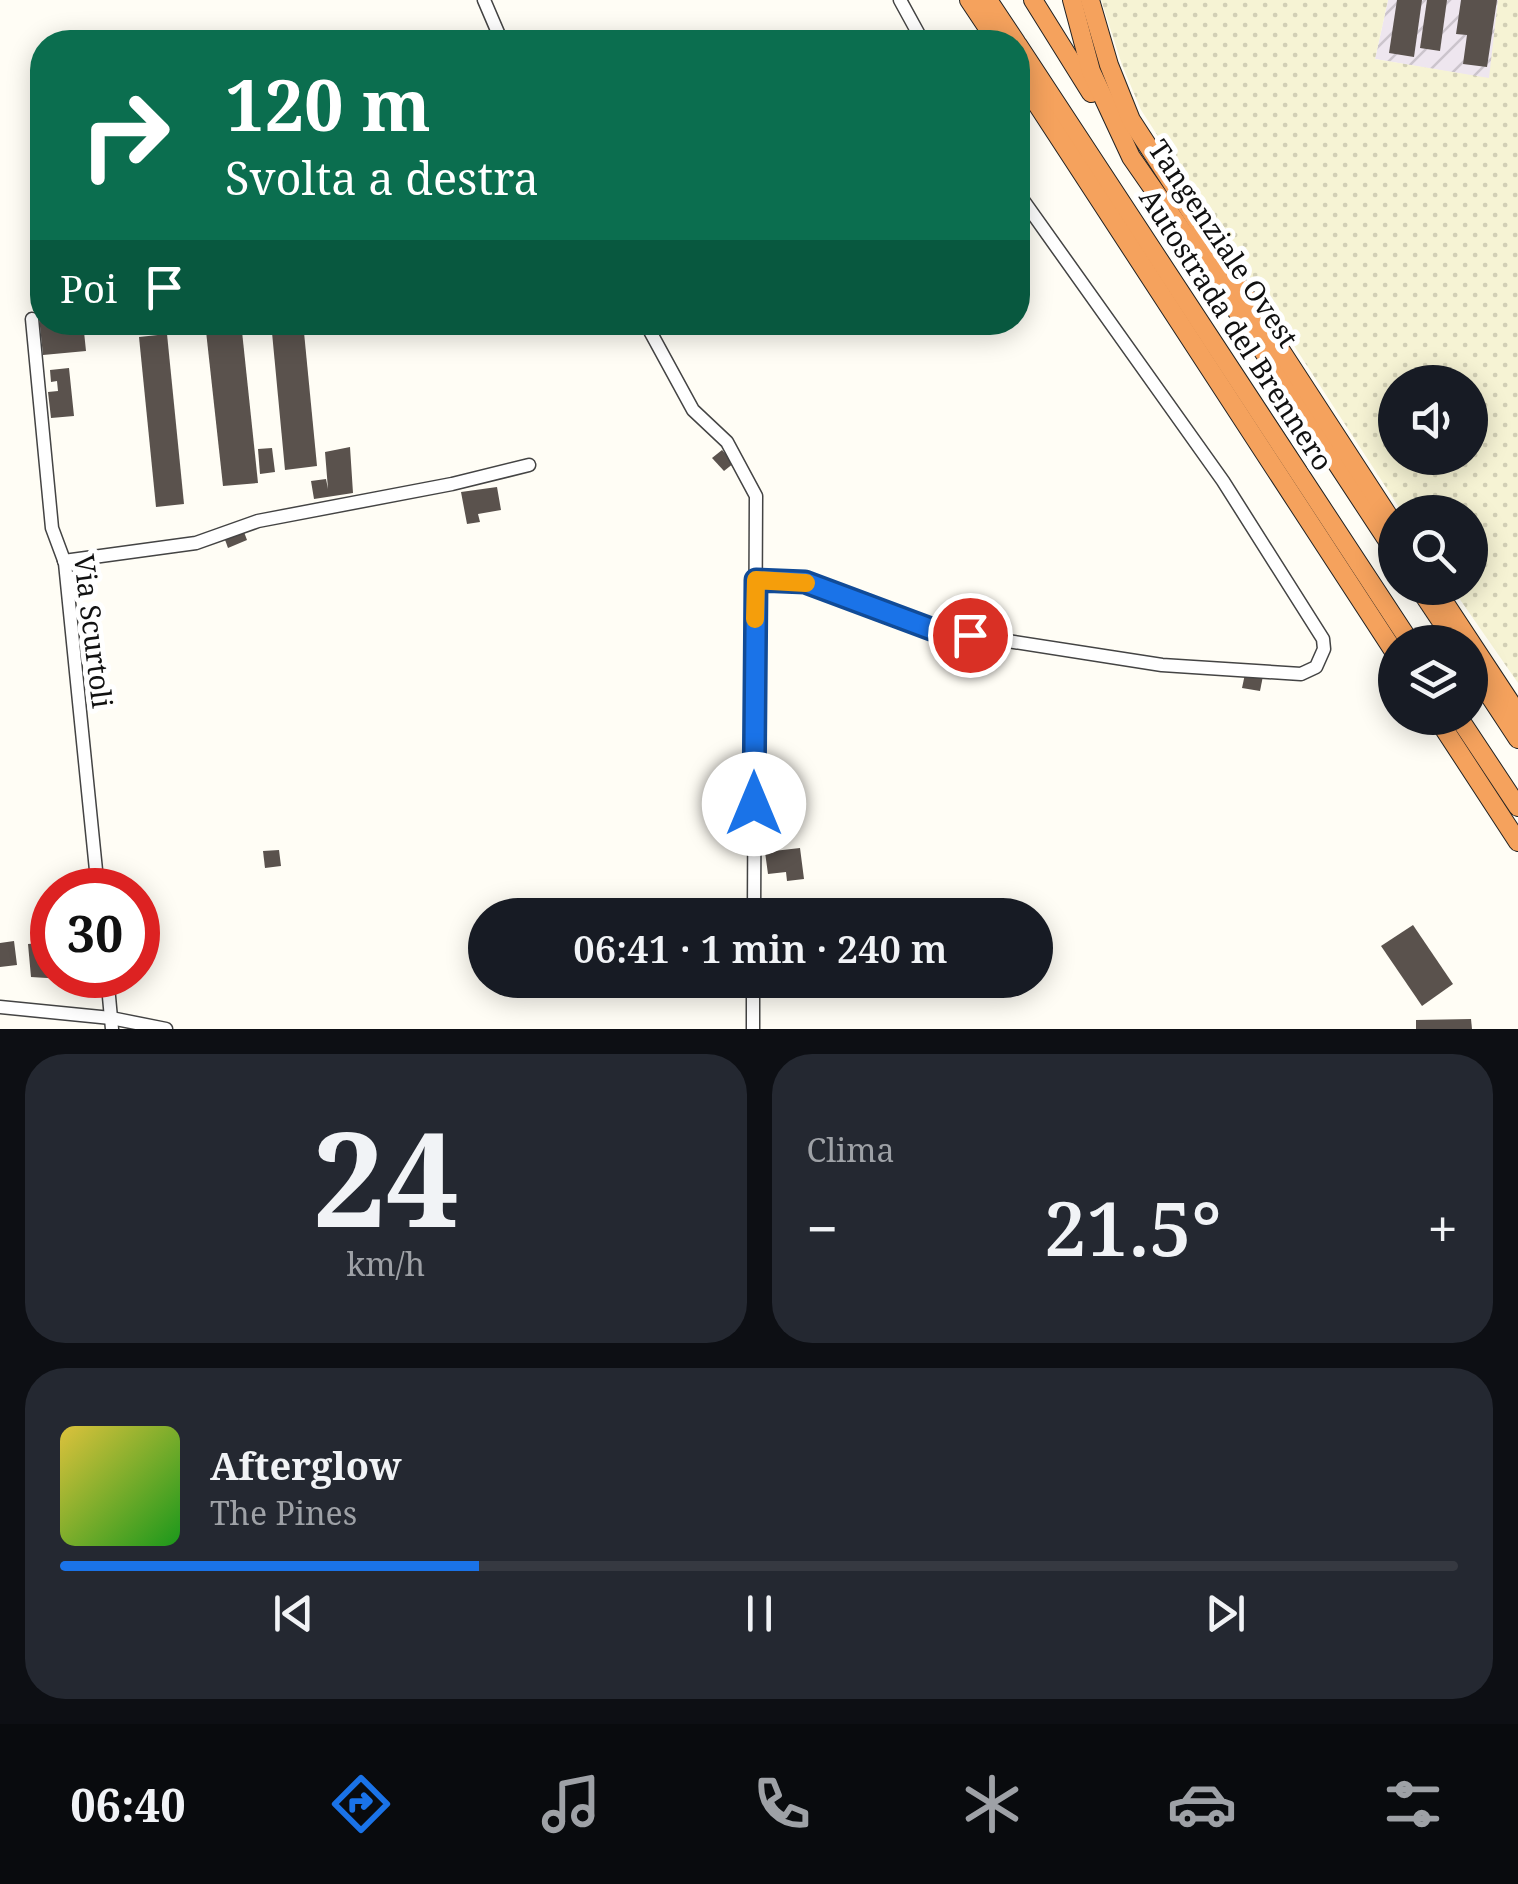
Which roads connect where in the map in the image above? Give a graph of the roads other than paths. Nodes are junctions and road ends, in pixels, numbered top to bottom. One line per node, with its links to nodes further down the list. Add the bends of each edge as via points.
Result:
1 (484, 0): 8 (street)
2 (900, 0): 9 (street)
3 (969, 0): 10 (highway)
4 (988, 0): 11 (highway, Autostrada del Brennero)
5 (1033, 0): 14 (highway)
6 (1072, 0): 14 (highway, Tangenziale Ovest, via 1091,70)
7 (1090, 0): 19 (highway, Tangenziale Ovest, via 1132,120)
8 (497, 30)
9 (916, 30)
10 (988, 30)
11 (1008, 30)
12 (1030, 64): 24 (highway, Autostrada del Brennero)
13 (1030, 92): 25 (highway, Autostrada del Brennero)
14 (1131, 157): 20 (highway, Tangenziale Ovest)
15 (1030, 211): 22 (street, via 1223,481 1323,638 1316,667 1301,674 1162,665 931,629 805,582)
16 (34, 335): 21 (street, Via Scurtoli, via 52,528)
17 (652, 335): 22 (street, via 693,410 727,442 756,496)
18 (529, 464): 21 (street, via 258,521 196,543)
19 (1378, 500)
20 (1378, 526)
21 (64, 560): 33 (street, Via Scurtoli)
22 (756, 580): 34 (street)
23 (1446, 605): 27 (highway)
24 (1399, 625)
25 (1378, 627)
26 (1488, 693): 30 (highway)
27 (1518, 714)
28 (1448, 735): 32 (highway)
29 (1470, 735): 31 (highway)
30 (1518, 739)
31 (1518, 807)
32 (1518, 842)
33 (96, 868)
34 (754, 898)
35 (109, 998): 38 (street)
36 (753, 998): 40 (street)
37 (0, 1006): 38 (street)
38 (112, 1024): 39 (street)
39 (166, 1029)
40 (753, 1029)

